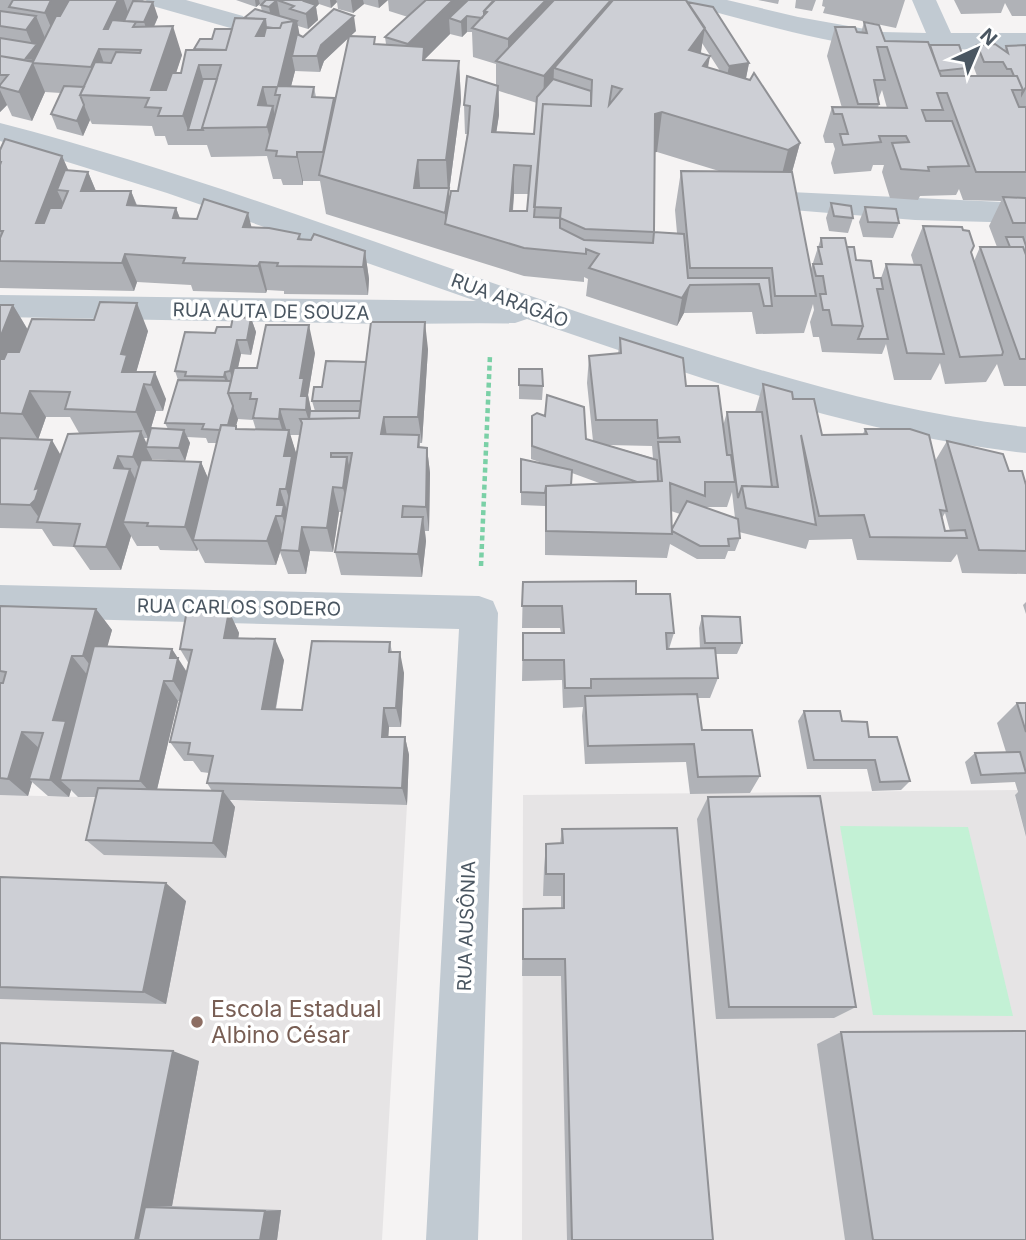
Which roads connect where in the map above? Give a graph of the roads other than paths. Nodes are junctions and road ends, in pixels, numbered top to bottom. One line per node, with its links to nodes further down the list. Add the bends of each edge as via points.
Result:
1 (158, 0): 4 (street)
2 (697, 0): 6 (street, via 882,40)
3 (924, 0): 6 (street)
4 (234, 21)
5 (1026, 41): 6 (street)
6 (943, 43)
7 (0, 132): 11 (street, RUA ARAGÃO, via 184,188)
8 (790, 202): 9 (street)
9 (1026, 213)
10 (0, 306): 11 (street, RUA AUTA DE SOUZA)
11 (541, 311): 12 (street, RUA ARAGÃO, via 793,392 979,437)
12 (1026, 440)
13 (0, 601): 14 (street, RUA CARLOS SODERO)
14 (479, 613): 15 (street, RUA AUSÔNIA)
15 (452, 1240)

